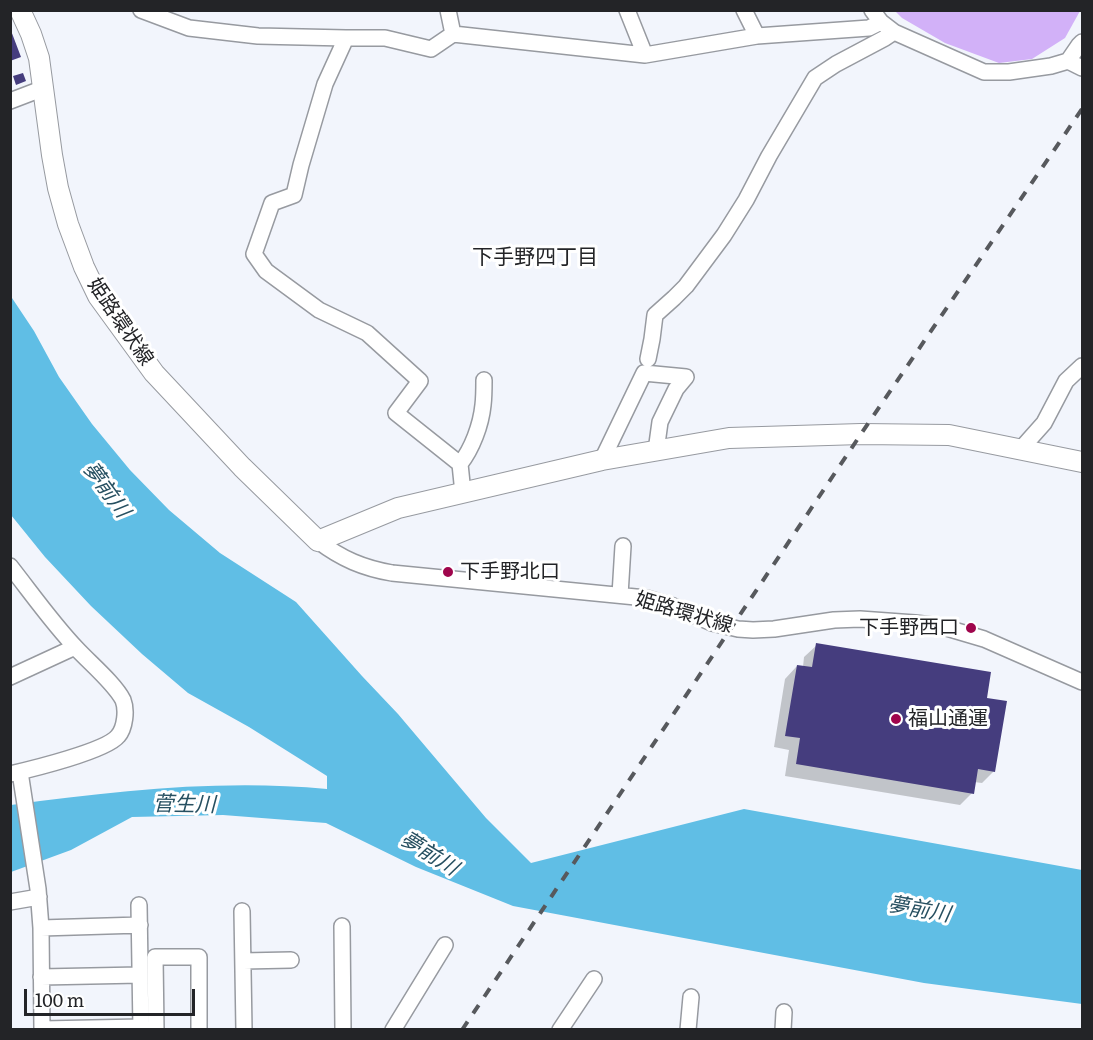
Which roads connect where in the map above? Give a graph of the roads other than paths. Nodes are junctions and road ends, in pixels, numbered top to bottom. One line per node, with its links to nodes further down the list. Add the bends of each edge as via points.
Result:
1 (20, 10): 15 (main road, 姫路環状線, via 39,58)
2 (141, 10): 10 (street, via 189,28 258,36)
3 (448, 10): 8 (street)
4 (627, 10): 12 (street)
5 (744, 10): 9 (street)
6 (877, 16): 7 (street); 9 (street, via 869,28)
7 (894, 32): 13 (street, via 984,72 1009,72); 17 (street, via 815,78 724,235 686,286 655,315)
8 (453, 34): 10 (street, via 431,49 385,38); 12 (street)
9 (757, 36): 12 (street)
10 (346, 38): 24 (street, via 325,84 294,195 272,203 254,254 266,271 319,310 367,333 420,381 396,413)
11 (1083, 42): 13 (street)
12 (645, 55)
13 (1068, 61): 14 (street)
14 (1083, 68)
15 (44, 88): 16 (street); 26 (main road, 姫路環状線, via 58,188 72,235 98,296 154,373)
16 (10, 101)
17 (648, 359)
18 (1083, 366): 20 (street, via 1066,381 1044,423)
19 (484, 380): 24 (street, via 479,421)
20 (1020, 450): 21 (main road, via 949,435 861,434 729,438); 23 (main road)
21 (656, 451): 22 (main road); 22 (street, via 660,422 686,377 644,373)
22 (602, 460): 25 (main road)
23 (1083, 462)
24 (460, 464): 25 (street)
25 (463, 493): 26 (main road, via 398,508)
26 (318, 541): 29 (street, 姫路環状線, via 347,560 373,570)
27 (623, 546): 29 (street)
28 (10, 566): 30 (street)
29 (620, 595): 32 (street, 姫路環状線, via 673,606 712,623 738,629 860,619 940,626 984,639)
30 (75, 647): 31 (street); 33 (street, via 123,701 123,726 107,744)
31 (10, 677)
32 (1083, 682)
33 (18, 775): 34 (street)
34 (38, 893): 35 (street); 40 (street)
35 (10, 902)
36 (139, 905): 38 (street)
37 (242, 911): 43 (street)
38 (140, 925): 40 (street); 44 (street)
39 (342, 926): 53 (street)
40 (41, 928): 45 (street)
41 (445, 945): 54 (street)
42 (291, 960): 43 (street)
43 (243, 961): 52 (street)
44 (140, 975): 45 (street); 50 (street)
45 (41, 977): 49 (street)
46 (594, 979): 55 (street)
47 (691, 997): 56 (street)
48 (784, 1012): 57 (street)
49 (42, 1029): 50 (street)
50 (146, 1029): 51 (street, via 155,957 199,957)
51 (199, 1029)
52 (244, 1029)
53 (343, 1029)
54 (393, 1029)
55 (561, 1029)
56 (688, 1029)
57 (783, 1029)

